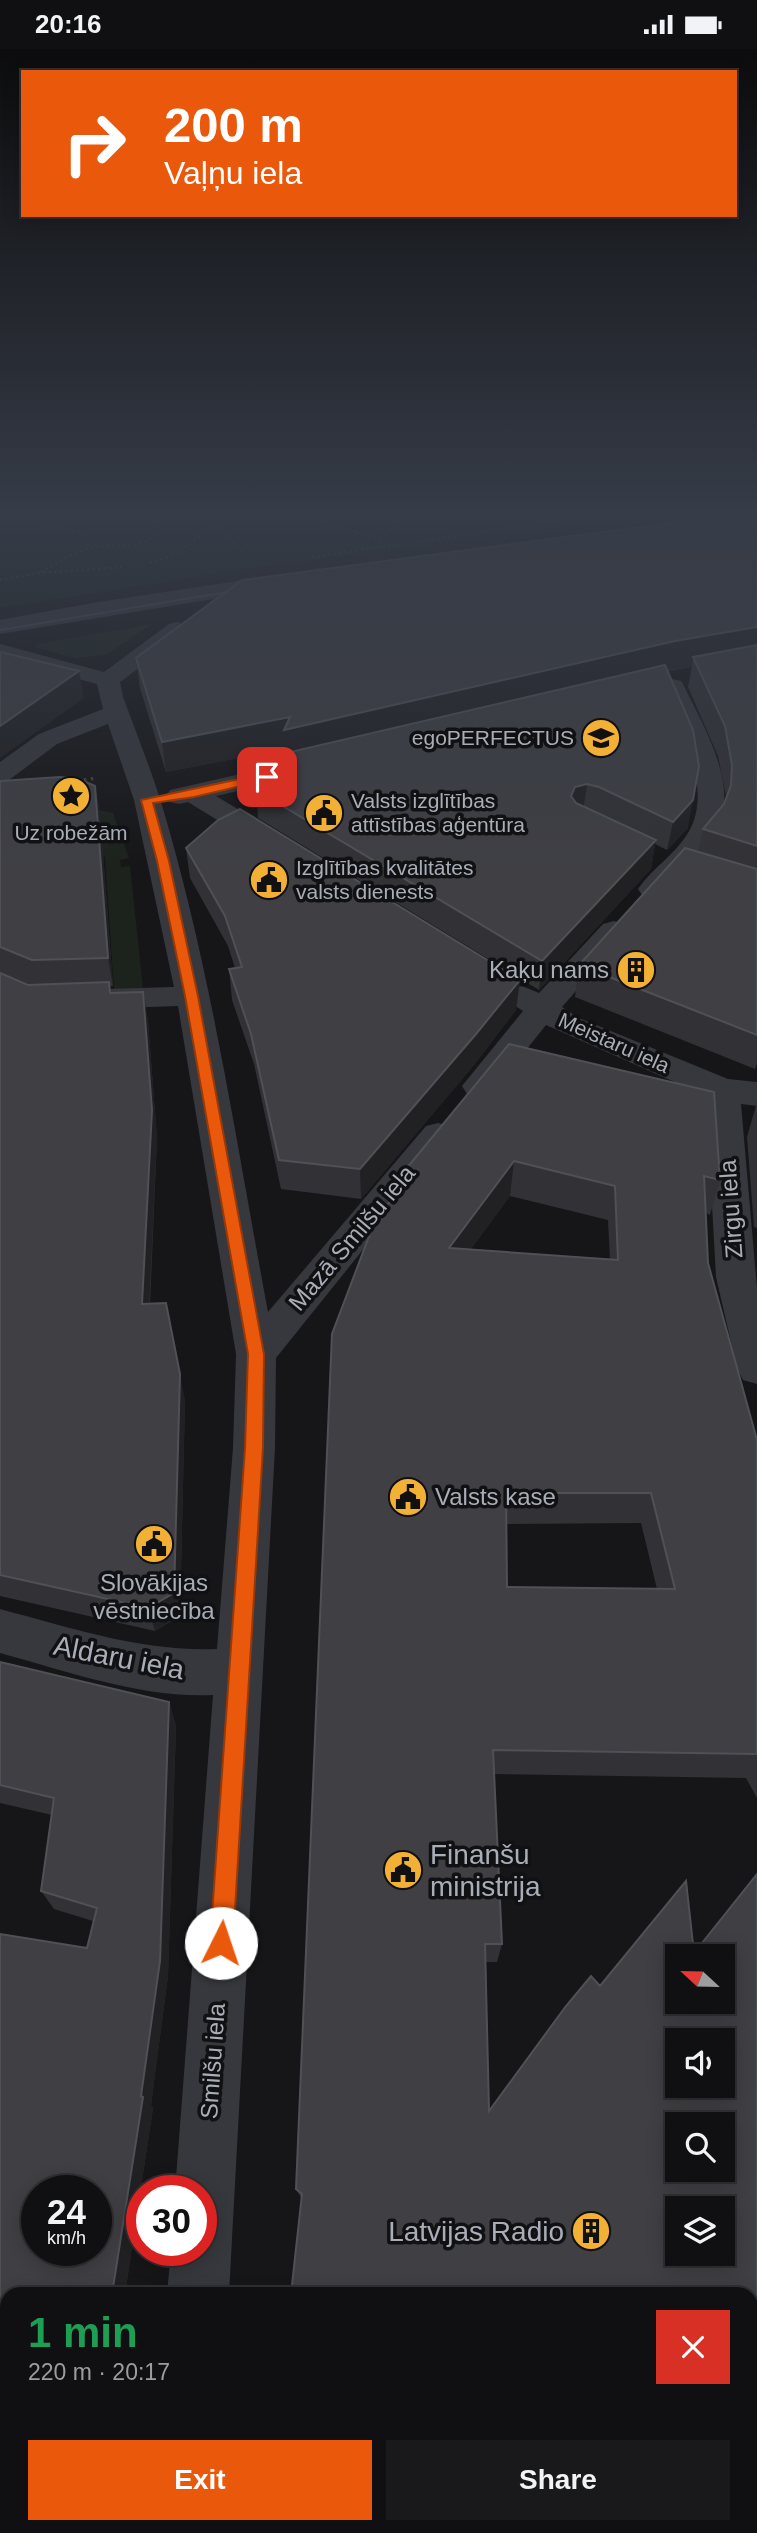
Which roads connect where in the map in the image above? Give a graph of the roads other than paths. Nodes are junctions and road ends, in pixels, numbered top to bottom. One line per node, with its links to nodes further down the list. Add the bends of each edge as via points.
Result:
1 (171, 634): 3 (street)
2 (0, 651): 3 (street)
3 (108, 680): 5 (street, Smilšu iela)
4 (670, 681): 11 (street, Mazā Smilšu iela, via 705,760 709,817 702,834)
5 (116, 713): 7 (street, via 48,739); 9 (street, Smilšu iela)
6 (335, 761): 8 (street)
7 (0, 774)
8 (194, 794): 9 (street); 10 (street)
9 (147, 800): 15 (street, Smilšu iela)
10 (300, 859)
11 (664, 861): 12 (street); 16 (street, Mazā Smilšu iela)
12 (709, 877)
13 (500, 983): 16 (street, Meistaru iela)
14 (0, 985): 15 (street, via 35,1001)
15 (192, 996): 18 (street, Smilšu iela)
16 (542, 1009): 17 (street, Meistaru iela, via 568,1025); 18 (street, Mazā Smilšu iela)
17 (740, 1092): 19 (street, Zirgu iela, via 735,1277)
18 (256, 1354): 21 (street, Smilšu iela)
19 (757, 1368)
20 (0, 1631): 21 (street, Aldaru iela, via 136,1667 190,1673)
21 (240, 1671): 22 (street, Smilšu iela)
22 (206, 2175)
23 (200, 2266): 24 (street)
24 (198, 2287)

